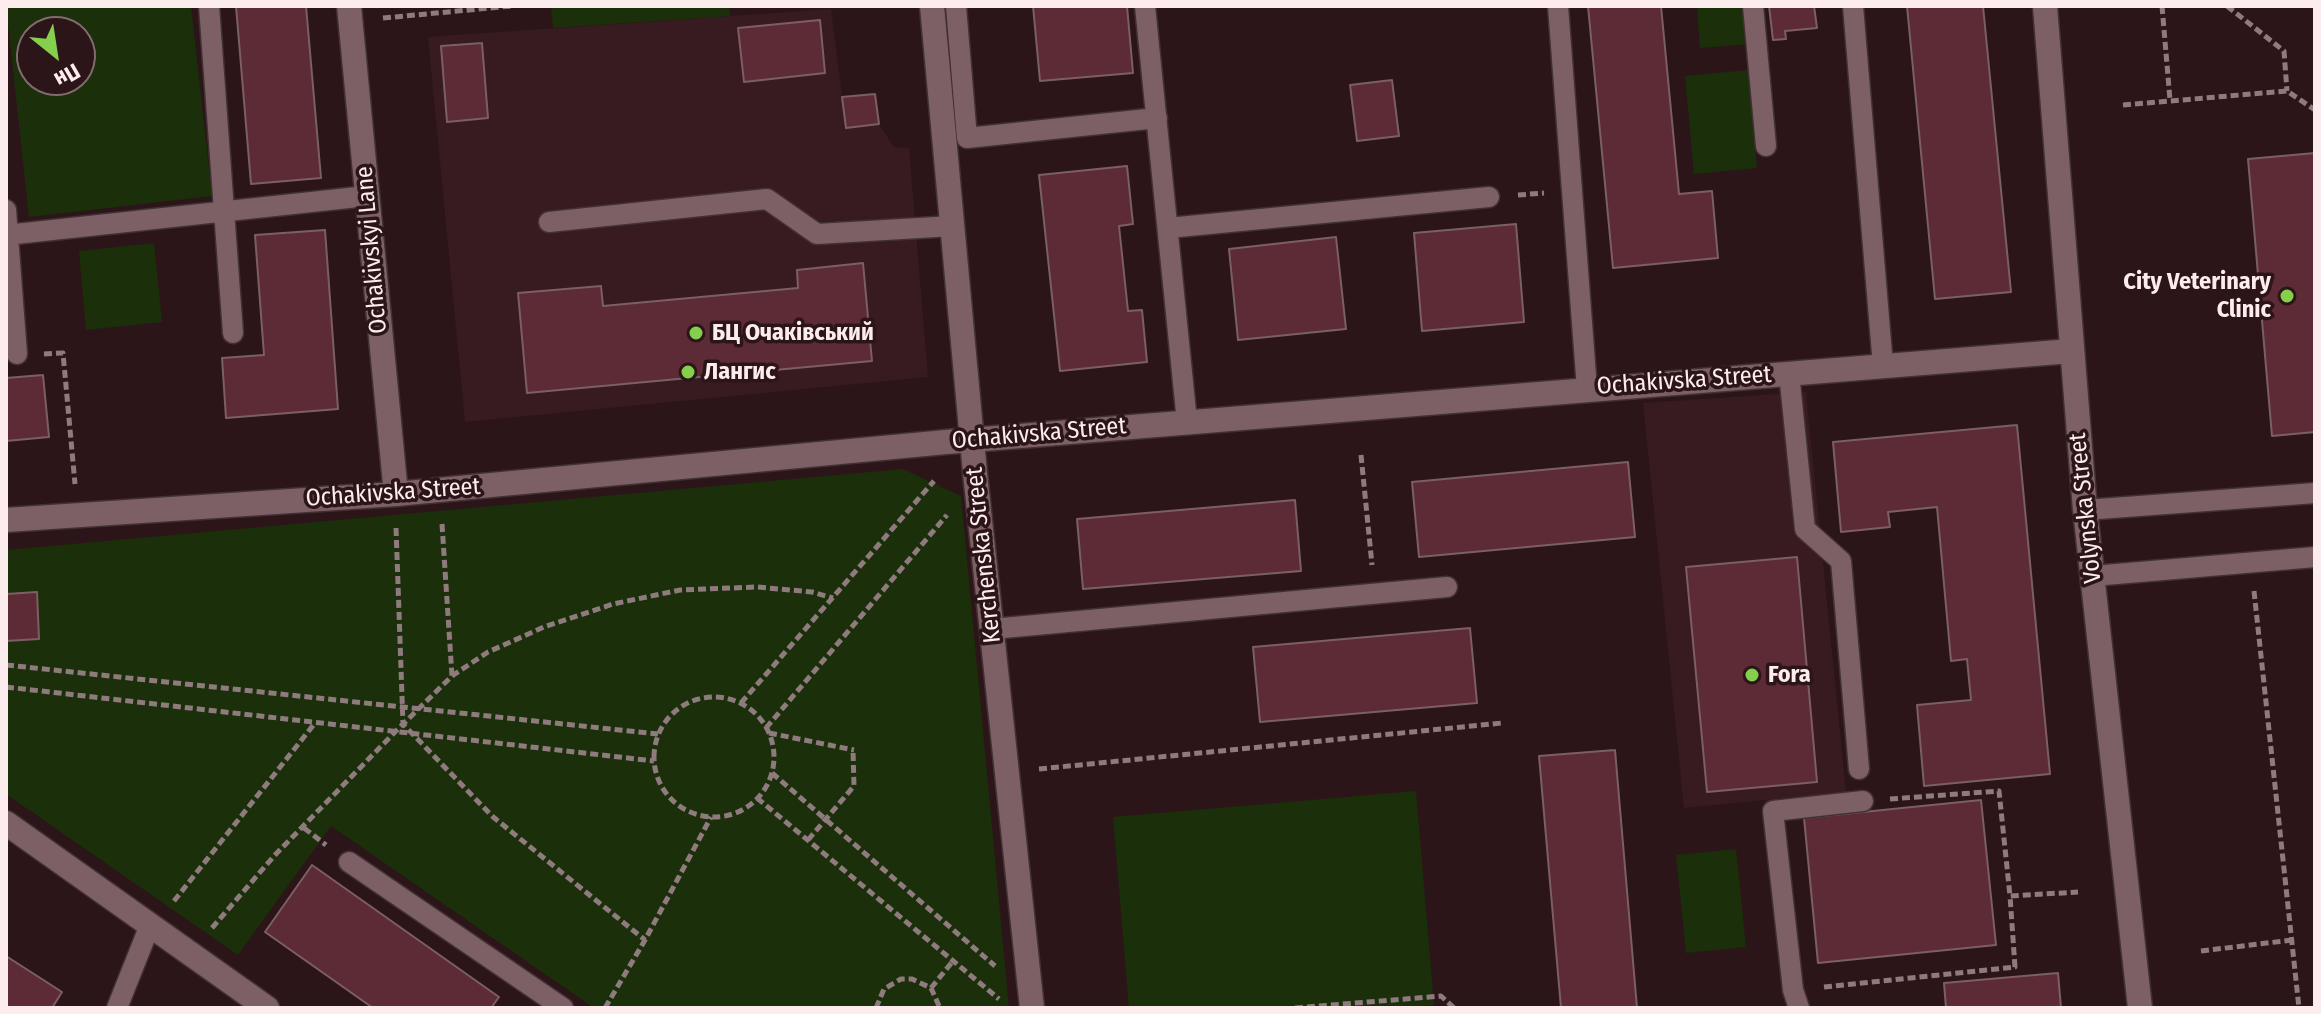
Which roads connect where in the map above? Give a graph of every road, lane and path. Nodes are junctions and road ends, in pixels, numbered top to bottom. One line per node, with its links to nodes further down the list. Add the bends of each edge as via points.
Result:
1 (209, 6): 24 (lane)
2 (349, 6): 21 (street, Ochakivskyi Lane)
3 (512, 6): 13 (path)
4 (932, 6): 26 (street, Kerchenska Street)
5 (956, 6): 18 (lane, via 967,138)
6 (1145, 6): 18 (lane)
7 (1558, 6): 20 (lane)
8 (1753, 6): 19 (lane)
9 (1853, 6): 32 (lane)
10 (2045, 6): 30 (street, Volynska Street)
11 (2162, 6): 15 (path)
12 (2227, 6): 14 (path, via 2284,51)
13 (383, 18)
14 (2287, 91): 15 (path); 17 (path)
15 (2170, 100): 16 (path)
16 (2123, 105)
17 (2315, 110)
18 (1157, 118): 27 (lane)
19 (1766, 146)
20 (1572, 190): 22 (path); 34 (lane)
21 (367, 196): 24 (lane); 41 (street, Ochakivskyi Lane)
22 (1489, 197): 27 (lane)
23 (6, 210): 28 (lane)
24 (223, 212): 28 (lane); 29 (lane)
25 (549, 222): 26 (lane, via 767,199 817,234)
26 (953, 226): 36 (street, Kerchenska Street)
27 (1168, 228): 35 (lane)
28 (7, 234): 31 (lane)
29 (233, 333)
30 (2071, 351): 32 (street, Ochakivska Street); 42 (street, Volynska Street)
31 (17, 354): 39 (path, via 63,353)
32 (1883, 366): 33 (street, Ochakivska Street)
33 (1789, 373): 34 (street, Ochakivska Street); 68 (lane, via 1805,529 1841,561)
34 (1587, 389): 35 (street, Ochakivska Street)
35 (1187, 422): 36 (street, Ochakivska Street)
36 (972, 439): 41 (street, Ochakivska Street); 53 (street, Kerchenska Street)
37 (1361, 455): 51 (path)
38 (934, 481): 52 (path)
39 (76, 489)
40 (2315, 493): 42 (lane)
41 (396, 494): 44 (street, Ochakivska Street)
42 (2085, 510): 49 (street, Volynska Street)
43 (949, 513): 63 (path)
44 (6, 520)
45 (442, 524): 55 (path)
46 (396, 528): 58 (path)
47 (2315, 557): 48 (lane)
48 (2251, 562): 49 (lane); 84 (path)
49 (2093, 576): 100 (street, Volynska Street)
50 (1447, 587): 51 (lane)
51 (1375, 594): 53 (lane)
52 (833, 598): 55 (path, via 757,587 680,590 613,604 544,627 488,652); 57 (path)
53 (992, 629): 97 (street, Kerchenska Street)
54 (6, 665): 58 (path)
55 (452, 676): 59 (path)
56 (6, 687): 60 (path)
57 (741, 703): 63 (path); 66 (path, via 722,697 683,705)
58 (402, 706): 59 (path); 62 (path)
59 (419, 708): 62 (path); 66 (path)
60 (316, 722): 64 (path); 80 (path)
61 (1502, 723): 69 (path)
62 (403, 724): 64 (path); 65 (path)
63 (768, 730): 70 (path); 74 (path, via 855,750 854,786)
64 (396, 731): 65 (path); 82 (path)
65 (413, 734): 67 (path); 83 (path, via 492,816)
66 (658, 734): 67 (path)
67 (654, 761): 73 (path, via 663,789 676,803)
68 (1859, 769)
69 (1030, 770)
70 (772, 773): 71 (path); 74 (path)
71 (757, 798): 73 (path, via 730,815); 76 (path)
72 (1863, 801): 79 (path, via 1999,791); 89 (lane, via 1773,811)
73 (711, 817): 83 (path)
74 (827, 820): 76 (path); 87 (path)
75 (6, 823): 81 (street)
76 (808, 841): 86 (path)
77 (349, 862): 92 (lane)
78 (2078, 892): 79 (path)
79 (2010, 896): 89 (path, via 2015,967)
80 (174, 901)
81 (150, 925): 90 (lane); 91 (street)
82 (212, 928)
83 (645, 940): 93 (path)
84 (2292, 940): 85 (path); 101 (path)
85 (2201, 951)
86 (953, 961): 88 (path); 96 (path)
87 (1001, 972)
88 (931, 988): 94 (path, via 901,979 884,989); 95 (path)
89 (1796, 999)
90 (117, 1008)
91 (267, 1008)
92 (563, 1008)
93 (605, 1008)
94 (876, 1008)
95 (940, 1008)
96 (1010, 1008)
97 (1032, 1008)
98 (1295, 1008): 99 (path, via 1441,996)
99 (1454, 1008)
100 (2140, 1008)
101 (2299, 1008)

